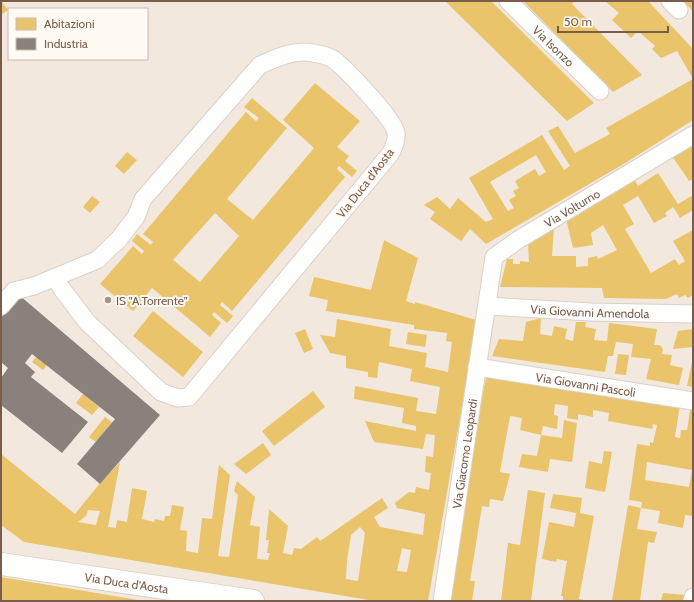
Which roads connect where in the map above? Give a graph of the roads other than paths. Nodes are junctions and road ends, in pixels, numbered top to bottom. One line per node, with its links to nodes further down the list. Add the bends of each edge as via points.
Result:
1 (508, 1): 2 (street, Via Isonzo)
2 (600, 91)
3 (693, 135): 7 (street, Via Volturno, via 494,257)
4 (55, 277): 4 (street, Via Duca d'Aosta, via 87,322 161,392 178,398 189,397 392,153 396,132 390,120 349,73 332,58 311,52 285,54 260,65 144,200 136,217 119,239 96,260); 5 (street, Via Duca d'Aosta, via 34,286)
5 (7, 288): 6 (street, Via Duca d'Aosta)
6 (1, 306)
7 (487, 306): 8 (street, Via Giovanni Amendola); 9 (street, Via Giacomo Leopardi)
8 (693, 314)
9 (477, 367): 10 (street, Via Giovanni Pascoli); 14 (street, Via Giacomo Leopardi)
10 (693, 401)
11 (1, 564): 13 (street, Via Duca d'Aosta)
12 (693, 597): 15 (street)
13 (253, 601)
14 (442, 601)
15 (692, 601)

